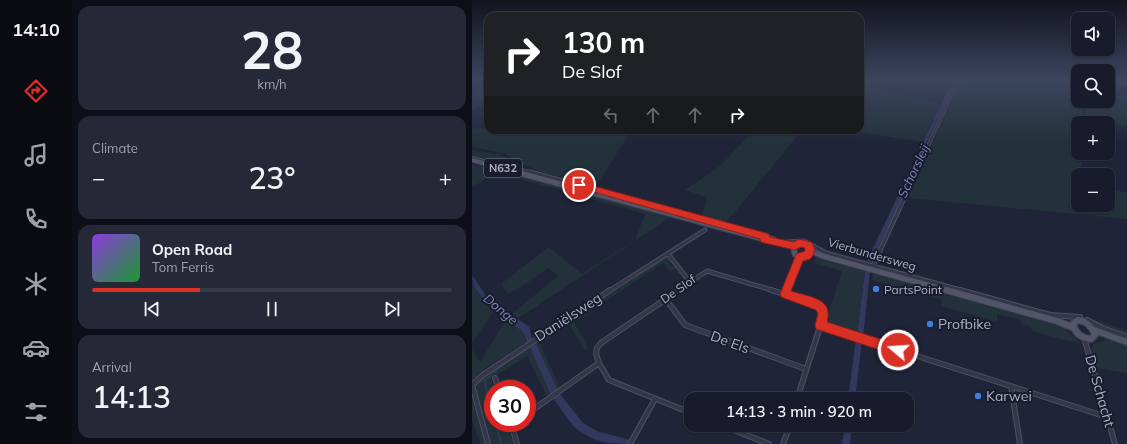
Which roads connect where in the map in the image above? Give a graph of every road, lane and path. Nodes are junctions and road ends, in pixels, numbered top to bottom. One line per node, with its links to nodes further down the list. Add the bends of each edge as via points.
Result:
1 (948, 101): 9 (street)
2 (472, 159): 4 (main road, Vierbundersweg / N632)
3 (705, 230): 7 (street, Daniëlsweg)
4 (765, 238): 5 (main road, Vierbundersweg / N632); 9 (street, Vierbundersweg, via 790,243 804,241 826,253)
5 (794, 248): 6 (main road, N632, via 799,243 805,243 809,246); 8 (main road, N632, via 795,254)
6 (810, 253): 8 (main road, N632); 12 (main road, Vierbundersweg / N632)
7 (668, 254): 10 (street); 22 (street, Daniëlsweg, via 502,361)
8 (800, 257): 11 (street)
9 (873, 266): 12 (street, Vierbundersweg)
10 (690, 282): 11 (street, De Slof, via 704,271 710,270); 13 (street, De Slof)
11 (785, 294): 14 (street, De Slof, via 820,306 824,314)
12 (976, 297): 15 (main road, Vierbundersweg / N632); 17 (street, Vierbundersweg, via 1050,315 1083,318)
13 (665, 298): 20 (street, De Slof, via 601,343 596,348); 21 (street, De Els, via 685,325)
14 (820, 325): 21 (street, De Slof); 23 (street)
15 (1074, 326): 16 (main road, N632, via 1075,322 1081,321 1089,324); 18 (main road, N632, via 1078,334)
16 (1094, 332): 18 (main road, N632, via 1091,339); 19 (main road, N632)
17 (1127, 337)
18 (1084, 338): 28 (street, De Schacht)
19 (1127, 342)
20 (599, 363): 25 (street, via 609,380); 26 (street)
21 (806, 369): 24 (street, De Slof)
22 (472, 385): 32 (street)
23 (1011, 386): 28 (street); 37 (street)
24 (799, 392)
25 (655, 399): 27 (street); 34 (street)
26 (536, 408)
27 (684, 410)
28 (1107, 417): 38 (street, De Schacht)
29 (515, 432): 33 (street)
30 (739, 432): 35 (street)
31 (787, 432): 36 (street)
32 (488, 444)
33 (517, 444)
34 (630, 444)
35 (769, 444)
36 (783, 444)
37 (1020, 444)
38 (1115, 444)

